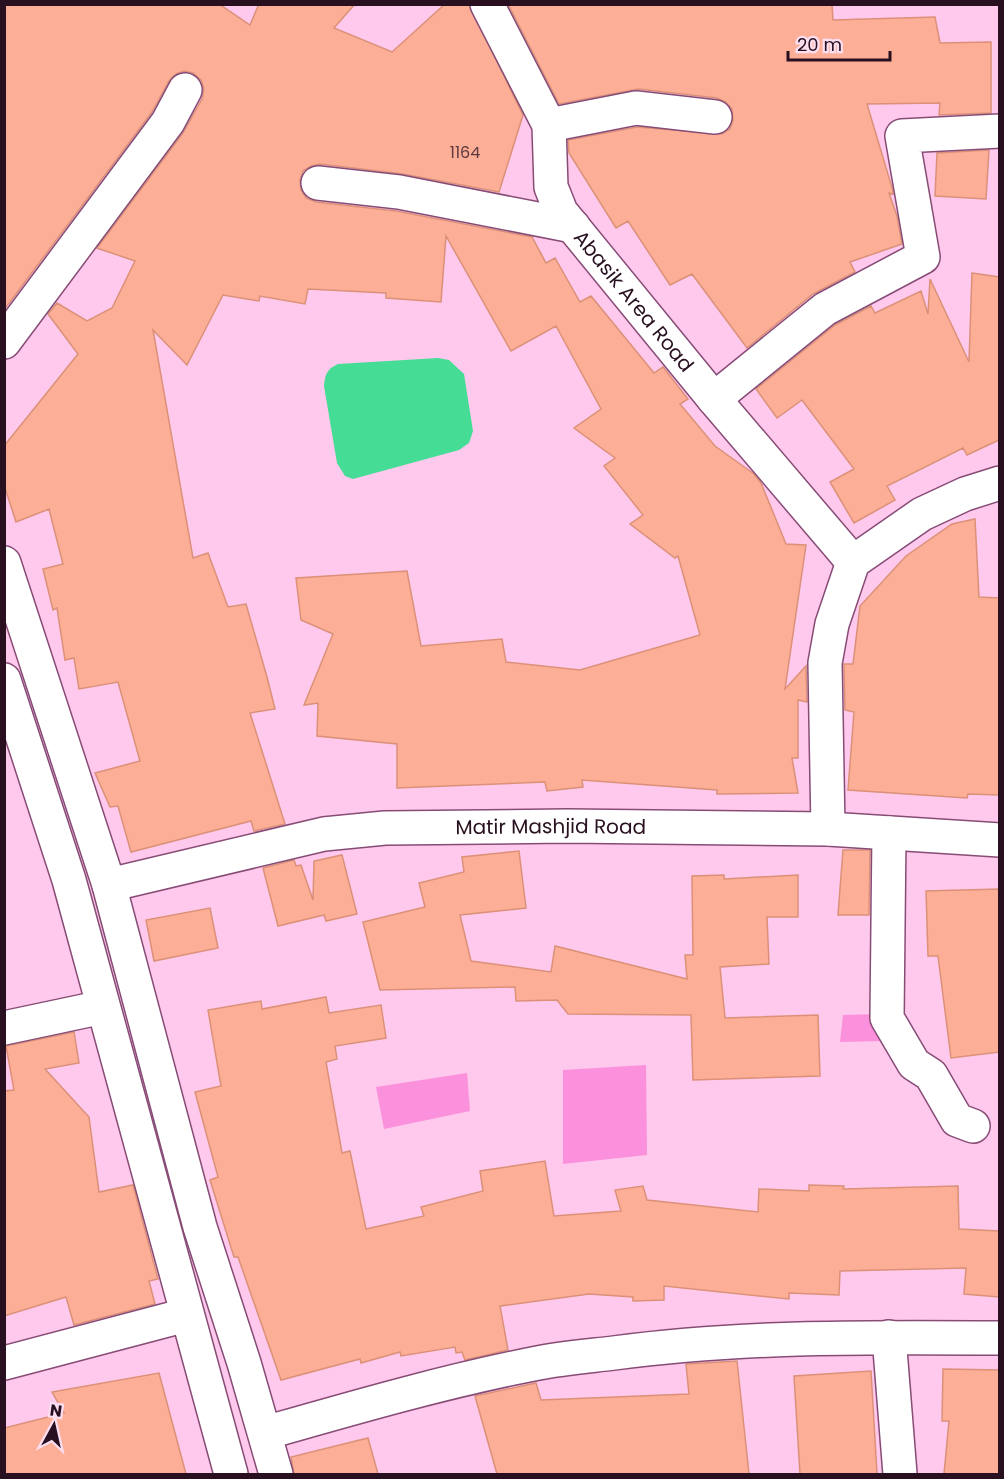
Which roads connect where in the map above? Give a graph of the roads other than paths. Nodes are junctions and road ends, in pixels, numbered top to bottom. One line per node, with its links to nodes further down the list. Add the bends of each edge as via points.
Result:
1 (487, 4): 4 (street, Abasik Area Road)
2 (184, 90): 8 (street, via 168,122)
3 (715, 117): 4 (street, via 636,108)
4 (549, 126): 7 (street, Abasik Area Road, via 551,187 561,212)
5 (999, 131): 9 (street, via 902,136 923,257 825,309)
6 (318, 183): 7 (street, via 399,192)
7 (573, 226): 9 (street, Abasik Area Road)
8 (4, 342)
9 (714, 399): 11 (street, Abasik Area Road)
10 (999, 483): 11 (street, via 922,514)
11 (853, 562): 14 (street, via 832,624 825,663)
12 (4, 563): 17 (street)
13 (8, 702): 18 (street, via 69,880)
14 (828, 829): 15 (street, Matir Mashjid Road); 17 (street, Matir Mashjid Road, via 385,828 324,834)
15 (889, 833): 16 (street, Matir Mashjid Road); 20 (street, via 887,1018 914,1064 931,1075 957,1120)
16 (999, 840)
17 (109, 885): 25 (street, via 200,1227)
18 (103, 1007): 19 (street); 21 (street)
19 (4, 1028)
20 (973, 1126)
21 (186, 1315): 24 (street); 26 (street)
22 (889, 1337): 23 (street); 25 (street, via 750,1340 540,1363 402,1394); 28 (street)
23 (999, 1338)
24 (4, 1363)
25 (265, 1433): 27 (street)
26 (231, 1474)
27 (276, 1474)
28 (900, 1474)

